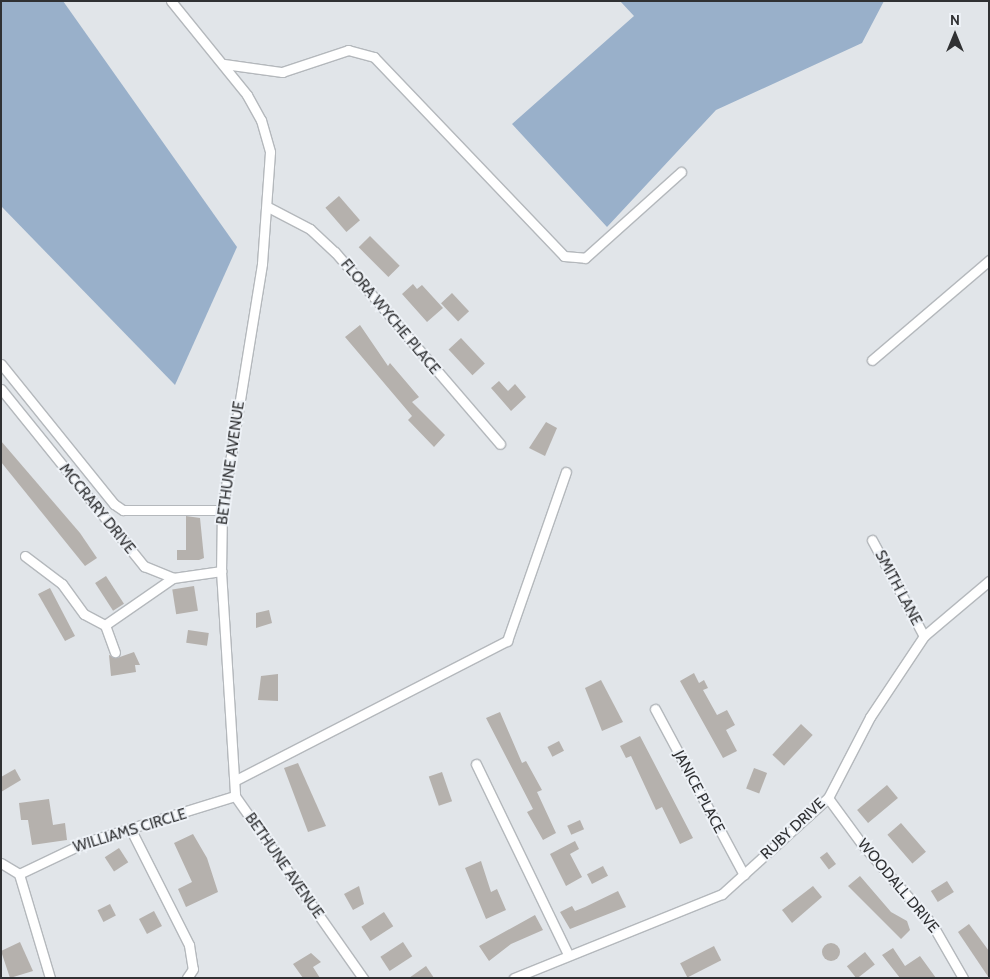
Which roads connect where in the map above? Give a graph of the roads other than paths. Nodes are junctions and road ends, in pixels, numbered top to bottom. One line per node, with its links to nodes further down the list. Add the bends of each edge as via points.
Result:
1 (171, 1): 2 (street, BETHUNE AVENUE)
2 (224, 64): 3 (street, via 282,72 348,50 374,57 564,256 585,258); 4 (street, BETHUNE AVENUE, via 261,120 270,152)
3 (681, 172)
4 (268, 207): 9 (street, FLORA WYCHE PLACE, via 310,230 335,252); 11 (street, BETHUNE AVENUE)
5 (989, 260): 6 (street)
6 (872, 360)
7 (1, 364): 11 (street, via 114,504 123,510)
8 (1, 389): 15 (street, MCCRARY DRIVE, via 125,546 144,566)
9 (500, 444)
10 (566, 472): 22 (street, via 507,641)
11 (222, 510): 14 (street, BETHUNE AVENUE)
12 (872, 540): 18 (street, SMITH LANE)
13 (25, 556): 17 (street, via 62,584 84,614)
14 (221, 571): 15 (street); 22 (street, BETHUNE AVENUE)
15 (173, 578): 17 (street)
16 (989, 581): 18 (street, RUBY DRIVE)
17 (105, 625): 19 (street)
18 (924, 636): 24 (street, RUBY DRIVE, via 870,717)
19 (115, 652)
20 (655, 709): 28 (street, JANICE PLACE)
21 (476, 764): 29 (street)
22 (236, 780): 23 (street, BETHUNE AVENUE)
23 (235, 796): 25 (street, WILLIAMS CIRCLE); 32 (street, BETHUNE AVENUE)
24 (828, 798): 28 (street, RUBY DRIVE); 34 (street, WOODALL DRIVE, via 861,842 932,924)
25 (130, 830): 27 (street, WILLIAMS CIRCLE, via 86,842); 31 (street, via 189,945 194,969)
26 (1, 862): 27 (street)
27 (19, 874): 30 (street)
28 (744, 875): 29 (street, RUBY DRIVE, via 722,894)
29 (568, 954): 33 (street, RUBY DRIVE)
30 (50, 978)
31 (187, 978)
32 (363, 978)
33 (514, 978)
34 (963, 978)

